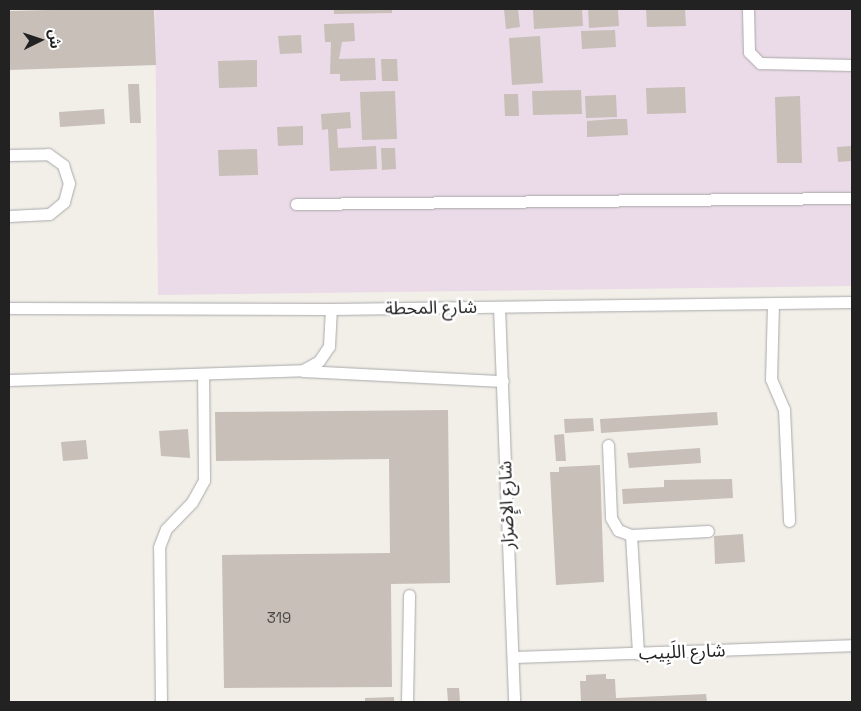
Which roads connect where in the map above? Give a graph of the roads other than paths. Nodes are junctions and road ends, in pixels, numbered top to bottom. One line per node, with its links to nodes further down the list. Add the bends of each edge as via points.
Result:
1 (748, 9): 2 (lane, via 749,52 760,63)
2 (852, 65)
3 (9, 155): 6 (lane, via 48,154 63,165 69,184 64,202 49,214)
4 (852, 198): 5 (lane)
5 (296, 204)
6 (9, 216)
7 (852, 302): 8 (lane, شارع المحطة)
8 (773, 304): 9 (lane, شارع المحطة); 17 (lane, via 771,379 784,409)
9 (499, 307): 11 (lane, شارع المحطة); 15 (lane, شارع الإِصْرَار)
10 (9, 308): 11 (lane, شارع المحطة)
11 (331, 310): 12 (lane, via 331,338 325,355 312,367)
12 (294, 371): 13 (lane); 15 (lane)
13 (203, 374): 14 (lane); 24 (lane, via 204,480 192,502 166,529 158,557)
14 (9, 380)
15 (503, 381): 23 (lane, شارع الإِصْرَار)
16 (608, 445): 19 (lane, via 611,518 618,530)
17 (788, 521)
18 (708, 532): 19 (lane)
19 (631, 535): 22 (lane)
20 (409, 595): 25 (lane)
21 (852, 645): 22 (lane, شارع اللَبِيب)
22 (638, 654): 23 (lane, شارع اللَبِيب)
23 (512, 658): 26 (lane, شارع الإِصْرَار)
24 (161, 702)
25 (407, 702)
26 (514, 702)

